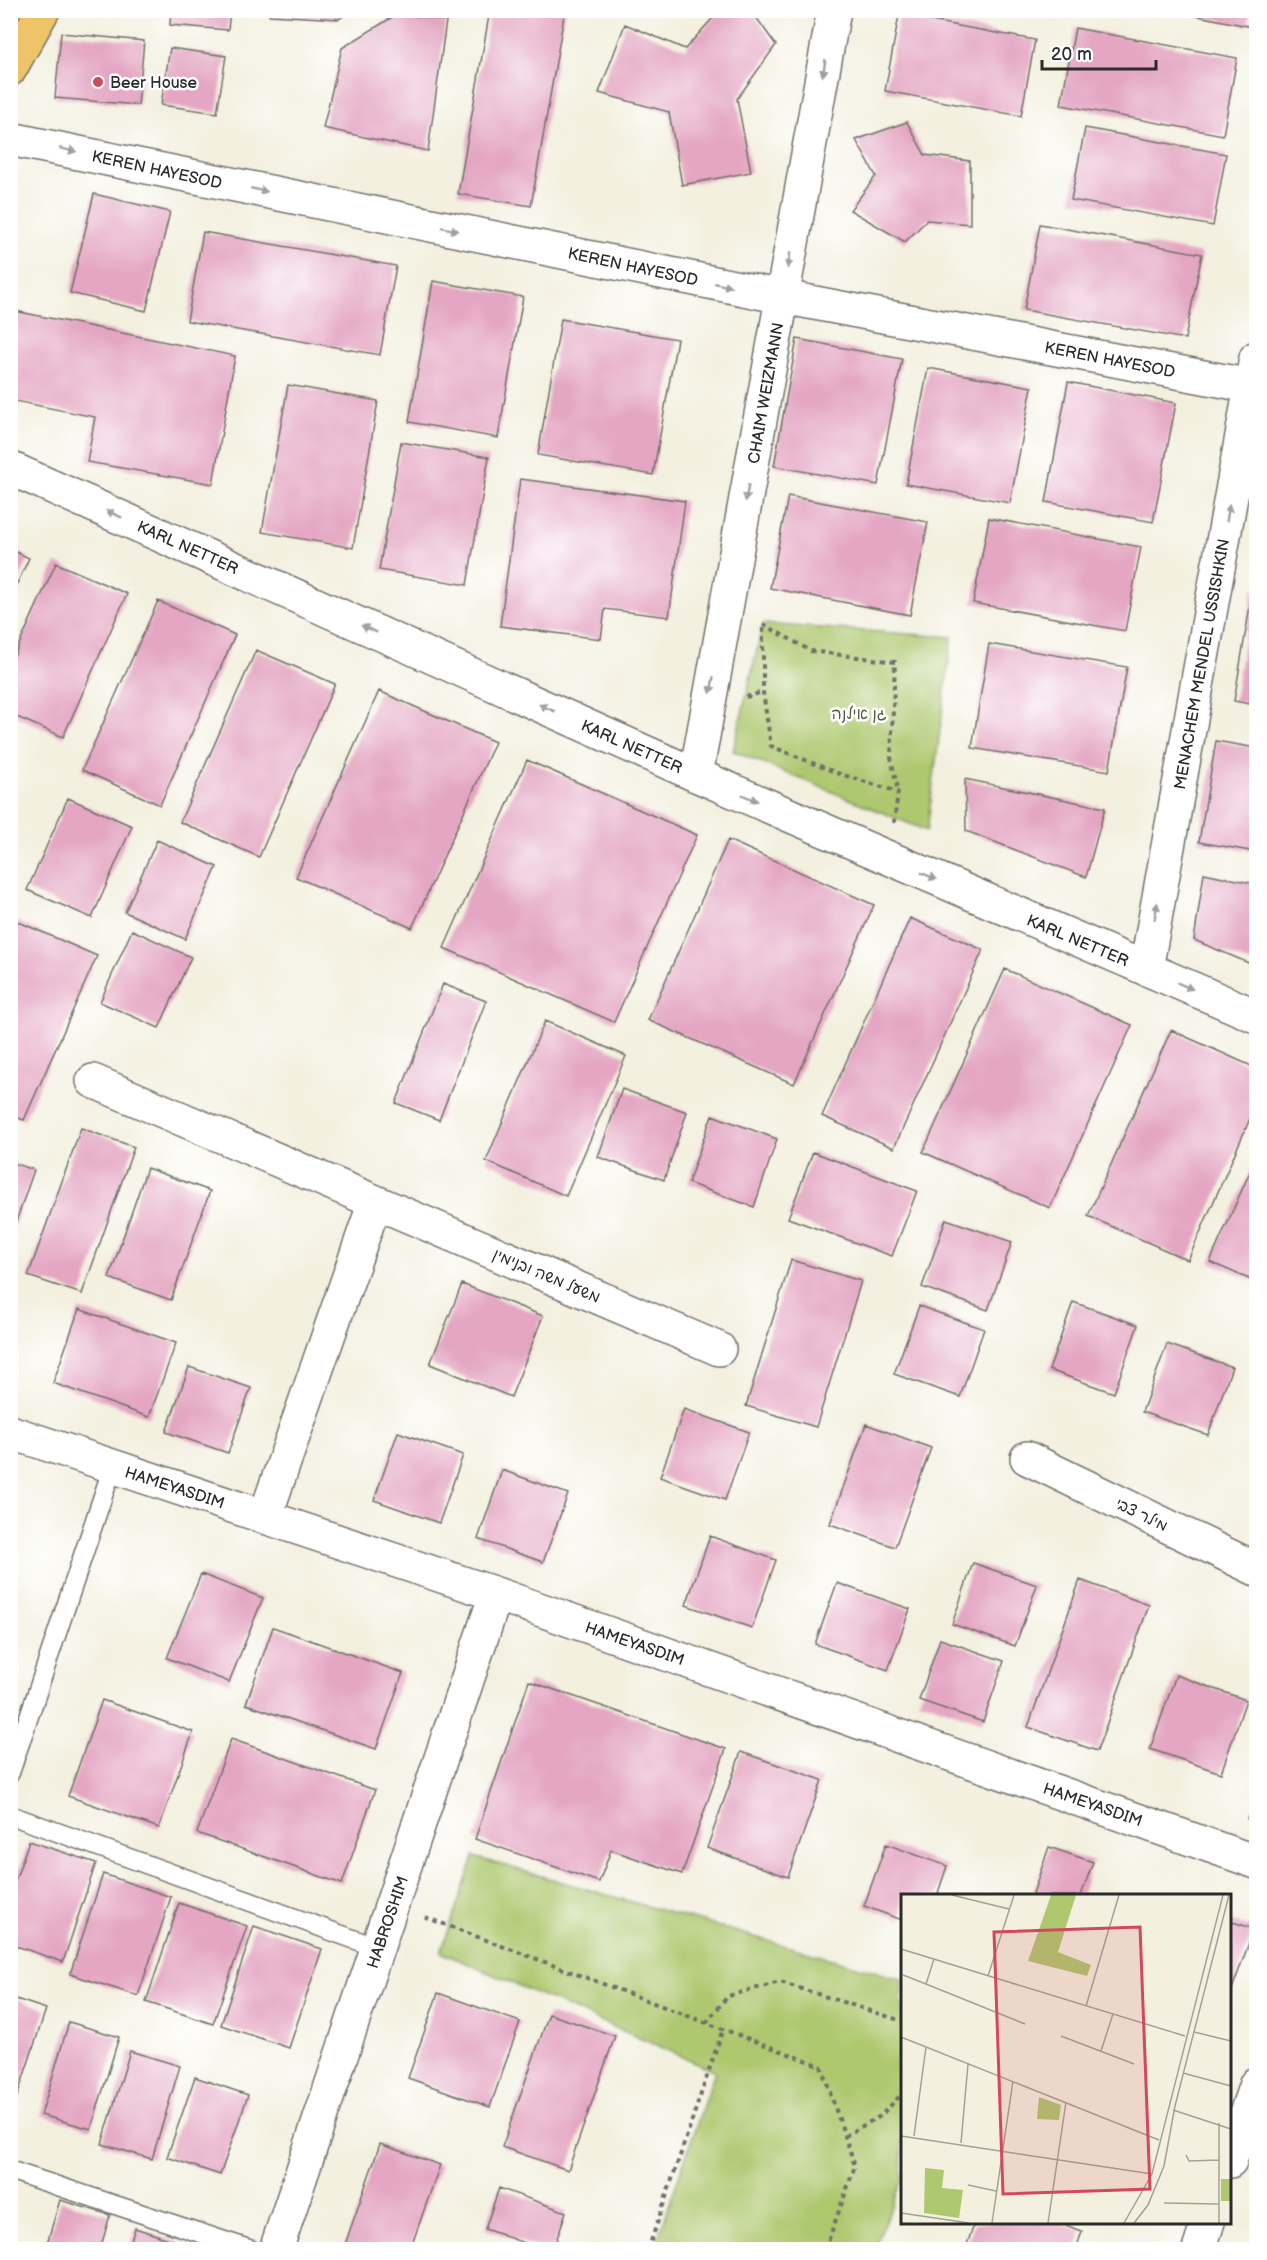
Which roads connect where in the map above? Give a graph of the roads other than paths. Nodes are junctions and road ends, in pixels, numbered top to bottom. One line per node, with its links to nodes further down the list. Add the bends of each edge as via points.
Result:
1 (43, 10): 3 (main road)
2 (834, 10): 5 (street, CHAIM WEIZMANN, one-way to 5)
3 (10, 69)
4 (10, 139): 5 (street, KEREN HAYESOD, one-way to 5)
5 (783, 297): 6 (street, KEREN HAYESOD); 8 (street, CHAIM WEIZMANN, one-way to 8)
6 (1255, 377): 9 (street, MENACHEM MENDEL USSISHKIN, one-way to 6)
7 (10, 468): 8 (street, KARL NETTER, one-way to 7)
8 (696, 775): 9 (street, KARL NETTER, one-way to 9)
9 (1146, 969): 10 (street, KARL NETTER, one-way to 10)
10 (1257, 1016)
11 (93, 1081): 12 (street, משעל משה ובנימין)
12 (375, 1202): 13 (street, משעל משה ובנימין); 17 (street)
13 (719, 1349)
14 (10, 1432): 16 (street, HAMEYASDIM)
15 (1027, 1458): 18 (street, מילר צבי)
16 (113, 1466): 17 (street, HAMEYASDIM); 20 (lane)
17 (266, 1517): 19 (street, HAMEYASDIM)
18 (1257, 1569)
19 (496, 1594): 22 (street, HAMEYASDIM); 23 (street, HABROSHIM)
20 (10, 1773)
21 (10, 1815): 23 (lane)
22 (1257, 1862)
23 (378, 1948): 29 (street, HABROSHIM)
24 (1257, 2084): 25 (street)
25 (1231, 2158)
26 (12, 2171): 28 (lane)
27 (1208, 2224): 30 (street)
28 (252, 2250)
29 (276, 2250)
30 (1198, 2250)

